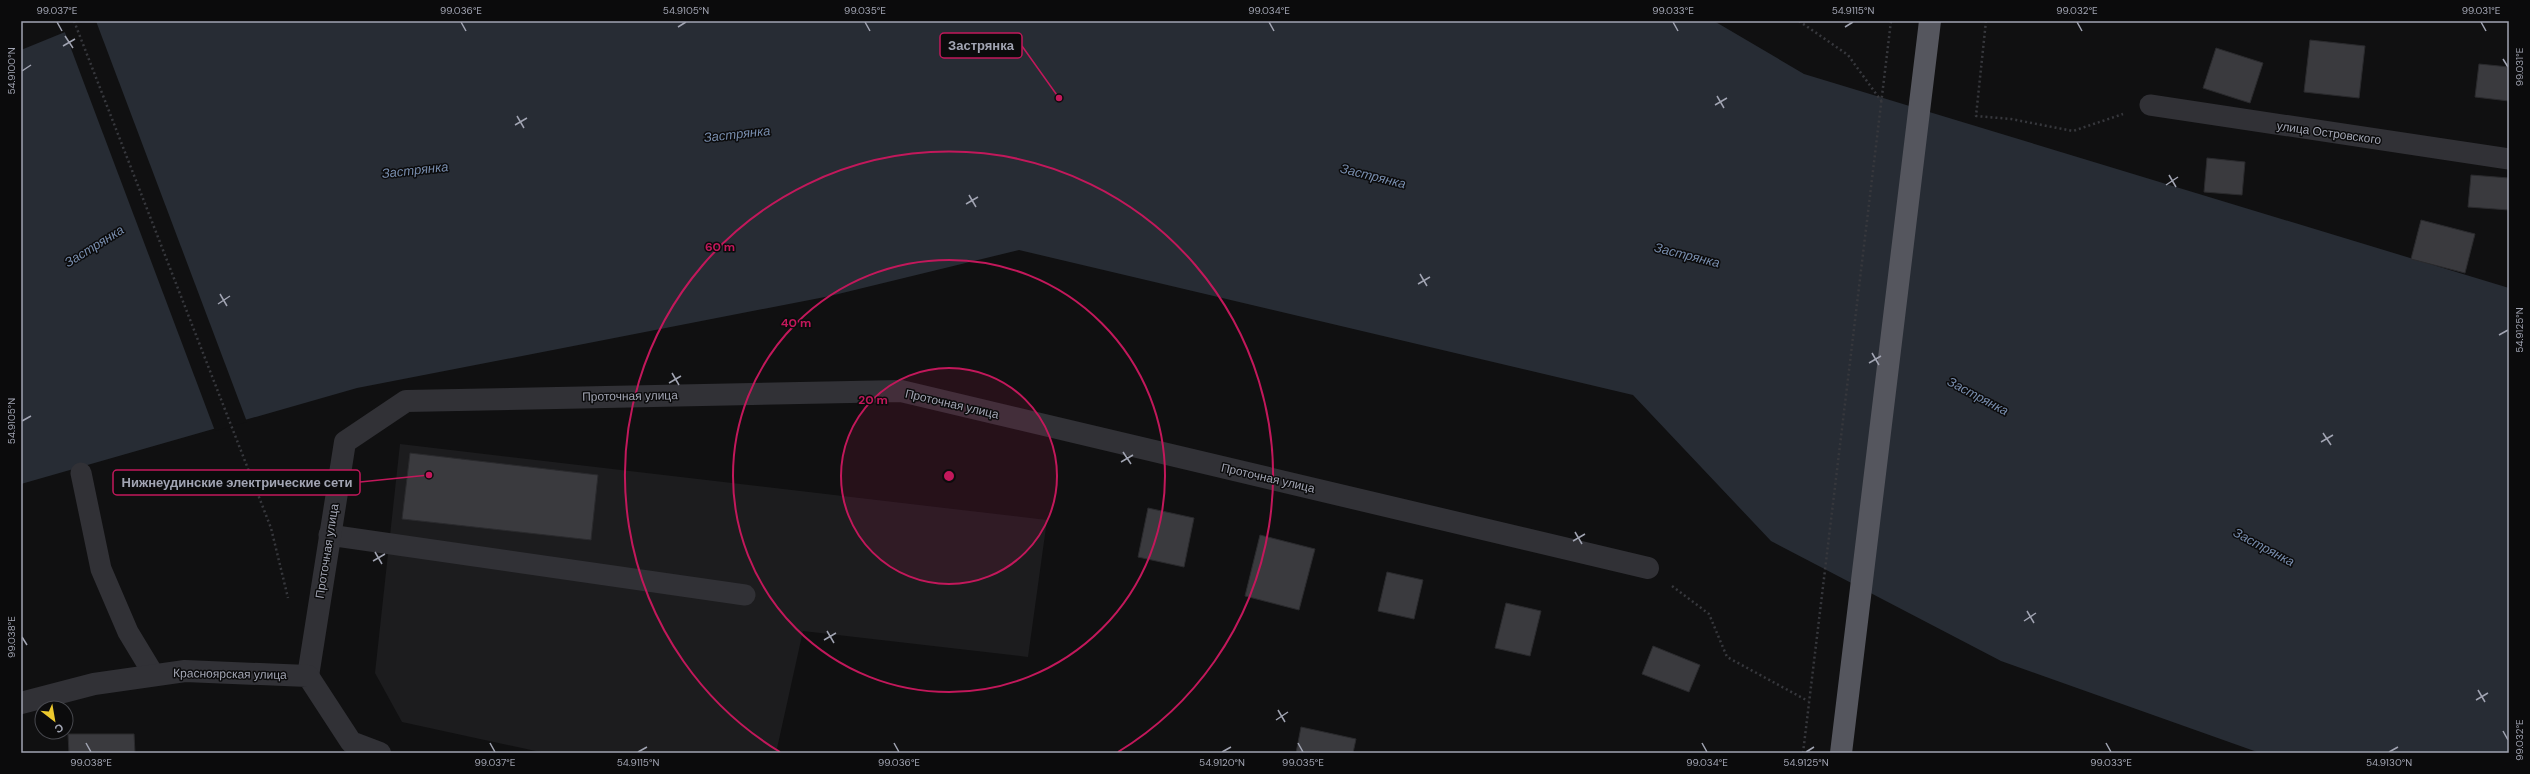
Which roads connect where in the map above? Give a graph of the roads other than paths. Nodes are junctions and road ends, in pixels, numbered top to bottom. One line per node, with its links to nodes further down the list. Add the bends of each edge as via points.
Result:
1 (1930, 21): 13 (highway)
2 (2150, 104): 3 (lane, улица Островского)
3 (2509, 159)
4 (81, 473): 8 (lane, via 101,569 128,632)
5 (329, 535): 6 (street, Проточная улица, via 345,442 406,401 901,391); 7 (lane); 9 (street, Проточная улица)
6 (1648, 568)
7 (745, 594)
8 (154, 675): 9 (street, Красноярская улица, via 185,671); 10 (street, Красноярская улица, via 94,684)
9 (308, 676): 11 (street)
10 (21, 703)
11 (351, 748): 12 (street)
12 (380, 753)
13 (1841, 753)

